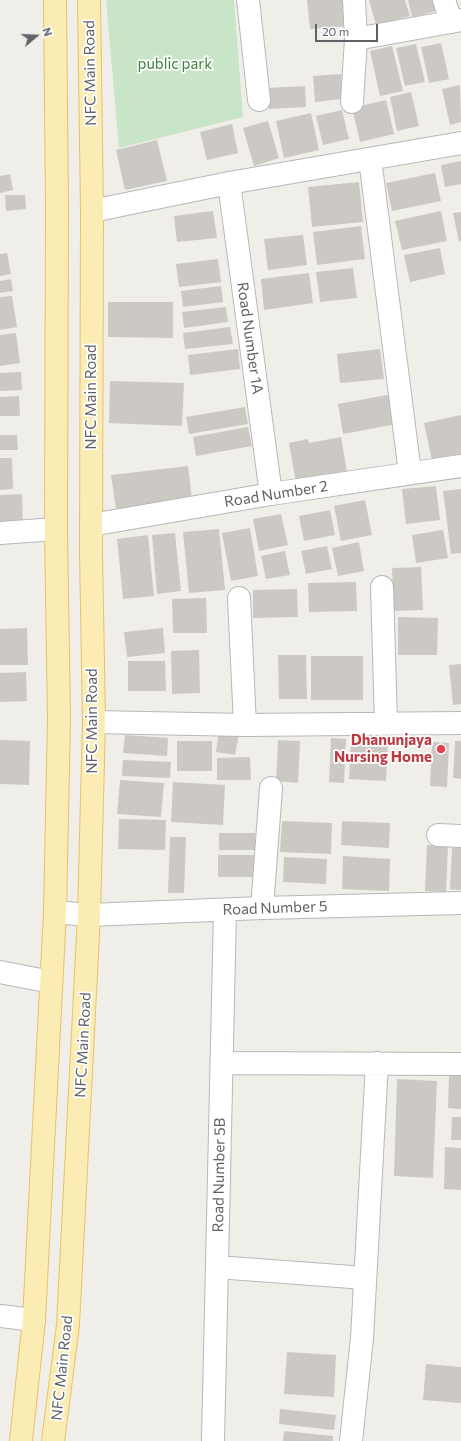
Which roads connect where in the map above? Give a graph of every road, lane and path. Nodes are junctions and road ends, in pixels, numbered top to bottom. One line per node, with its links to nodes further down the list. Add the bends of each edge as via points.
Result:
1 (55, 0): 18 (main road)
2 (89, 0): 13 (main road, NFC Main Road)
3 (248, 0): 8 (street)
4 (354, 0): 7 (street)
5 (444, 0): 6 (street)
6 (456, 21): 7 (street)
7 (356, 40): 9 (street)
8 (259, 100)
9 (352, 102)
10 (461, 143): 11 (street)
11 (370, 159): 12 (street); 15 (street)
12 (229, 183): 13 (street); 16 (street, Road Number 1A)
13 (92, 211): 17 (main road, NFC Main Road)
14 (461, 466): 15 (street, Road Number 2)
15 (410, 473): 16 (street, Road Number 2)
16 (271, 494): 17 (street, Road Number 2)
17 (91, 525): 22 (main road, NFC Main Road)
18 (56, 529): 19 (street); 32 (main road, via 59,719)
19 (0, 533)
20 (382, 587): 23 (street)
21 (239, 598): 25 (street)
22 (94, 722): 25 (street); 33 (main road, NFC Main Road)
23 (386, 723): 24 (street); 25 (street)
24 (461, 723)
25 (245, 725)
26 (271, 788): 30 (street)
27 (438, 835): 28 (street)
28 (461, 836)
29 (461, 903): 30 (street, Road Number 5)
30 (262, 908): 31 (street, Road Number 5)
31 (225, 910): 33 (street, Road Number 5); 36 (street, Road Number 5B)
32 (55, 912): 33 (street, Road Number 5); 35 (main road)
33 (90, 915): 44 (main road, NFC Main Road, via 68,1325)
34 (0, 972): 35 (street)
35 (51, 982): 42 (main road)
36 (222, 1063): 37 (street); 39 (street, Road Number 5B)
37 (377, 1063): 38 (street); 40 (street)
38 (461, 1064)
39 (217, 1267): 40 (street); 45 (street, Road Number 5B)
40 (365, 1278): 46 (street, via 362,1338)
41 (0, 1316): 42 (street)
42 (34, 1320): 43 (main road)
43 (21, 1441)
44 (53, 1441)
45 (213, 1441)
46 (351, 1441)

